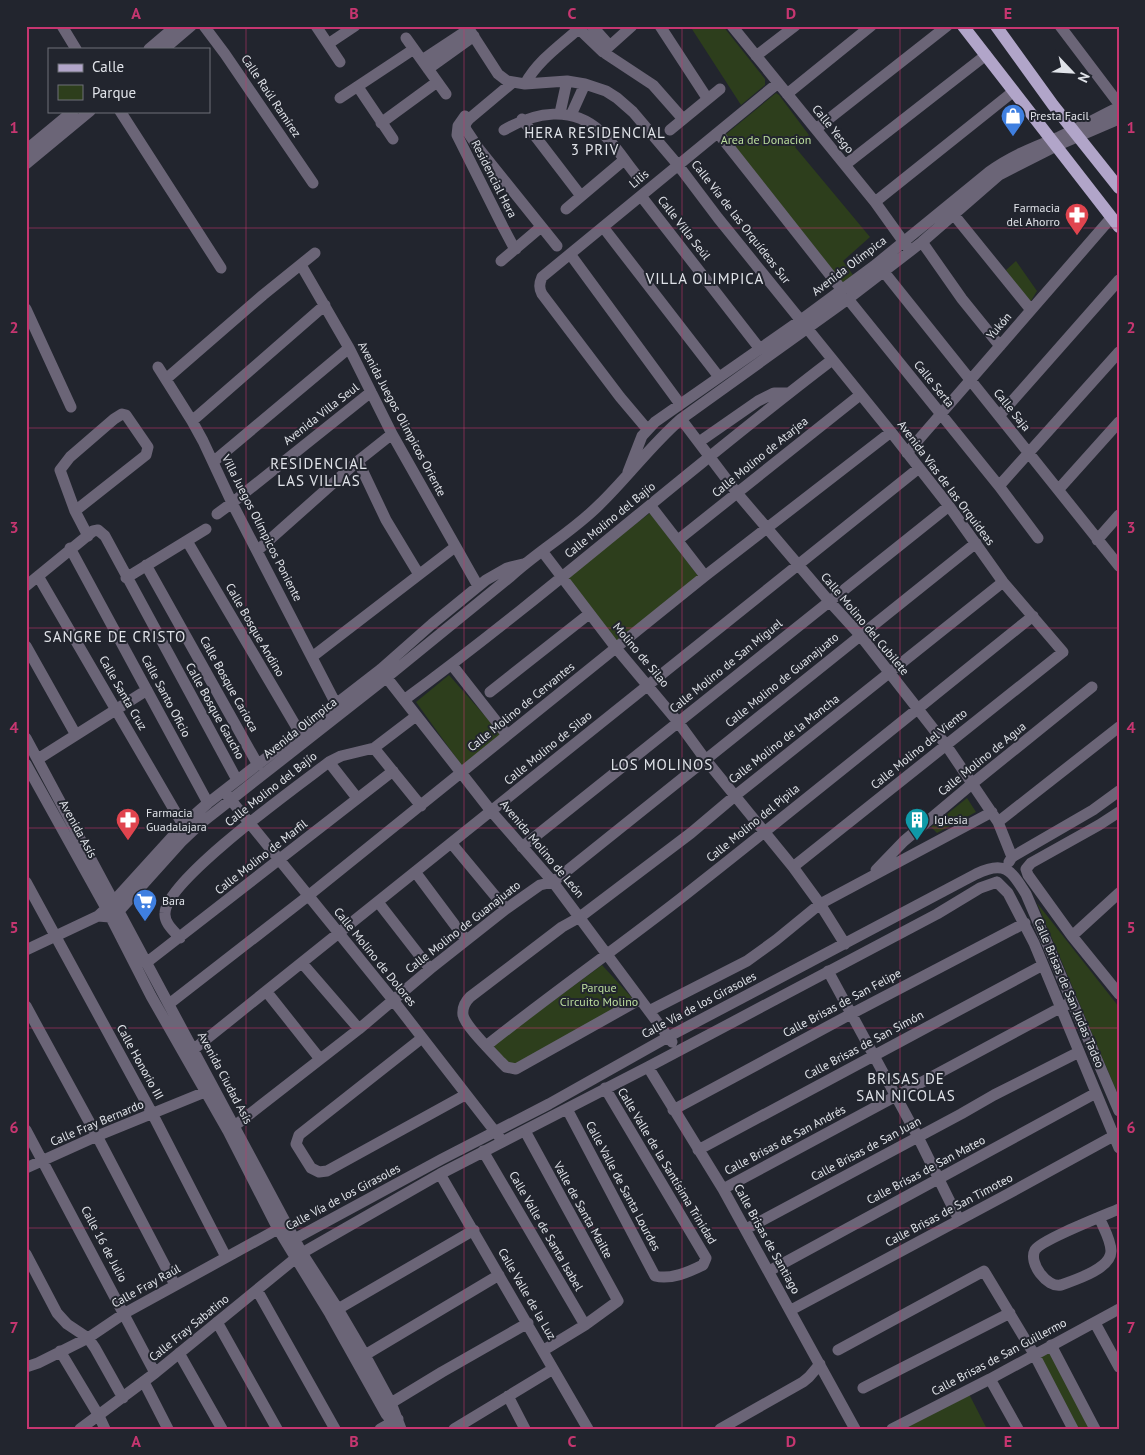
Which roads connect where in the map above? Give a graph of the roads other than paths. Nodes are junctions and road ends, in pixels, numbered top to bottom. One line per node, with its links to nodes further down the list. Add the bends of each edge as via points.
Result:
1 (62, 26): 21 (street)
2 (176, 26): 22 (street)
3 (191, 26): 23 (street)
4 (204, 26): 70 (street, Calle Raúl Ramírez)
5 (316, 26): 20 (street)
6 (356, 26): 20 (street)
7 (592, 26): 25 (street)
8 (632, 26): 25 (street)
9 (660, 26): 44 (street)
10 (732, 26): 27 (street, Calle Yesgo)
11 (795, 26): 27 (street)
12 (871, 26): 42 (street)
13 (947, 26): 55 (street)
14 (964, 26): 26 (main road)
15 (996, 26): 59 (main road)
16 (1060, 26): 45 (street)
17 (581, 28): 25 (street); 28 (street)
18 (470, 30): 30 (street); 33 (street, via 498,74)
19 (406, 38): 24 (street)
20 (328, 44): 29 (street)
21 (75, 48)
22 (150, 48)
23 (165, 48)
24 (414, 49): 30 (street); 38 (street)
25 (606, 49): 52 (street, via 653,85)
26 (986, 55): 40 (main road); 68 (street)
27 (756, 56): 35 (street, Calle Yesgo)
28 (543, 61): 34 (street); 36 (street)
29 (340, 62)
30 (425, 65): 32 (street)
31 (567, 81): 34 (street, Calle Vía de las Orquídeas Sur); 37 (street, Calle Vía de las Orquídeas Sur); 49 (street)
32 (437, 82): 41 (street); 54 (street)
33 (509, 82): 36 (street, Calle Vía de las Orquídeas Sur); 50 (street, Residencial Hera)
34 (543, 82): 36 (street, Calle Vía de las Orquídeas Sur)
35 (778, 83): 42 (street, Calle Yesgo); 58 (street, Lilis)
36 (525, 84)
37 (585, 84): 49 (street); 67 (street, Calle Vía de las Orquídeas Sur, via 618,98)
38 (358, 87): 43 (street); 54 (street)
39 (720, 88): 44 (street)
40 (1014, 91): 61 (main road); 74 (street)
41 (446, 94)
42 (787, 94): 55 (street, Calle Yesgo)
43 (340, 98)
44 (707, 98): 52 (street)
45 (1119, 106): 59 (street, Avenida Olímpica)
46 (72, 112): 63 (street)
47 (89, 112): 66 (street)
48 (121, 112): 88 (street)
49 (565, 114): 51 (street); 65 (street, via 584,120 601,131)
50 (468, 117): 62 (street, Residencial Hera, via 465,128); 64 (street, Residencial Hera, via 460,123 456,133)
51 (522, 119): 56 (street); 72 (street)
52 (683, 119): 57 (street)
53 (1119, 119): 59 (street, Avenida Olímpica)
54 (382, 123): 60 (street)
55 (816, 129): 68 (street, Calle Yesgo)
56 (504, 130)
57 (670, 130)
58 (718, 133): 67 (street, Lilis); 91 (street, Calle Serta)
59 (1076, 133): 61 (street, Avenida Olímpica); 71 (main road)
60 (393, 139)
61 (1048, 140): 76 (street, Avenida Olímpica, via 999,175); 77 (main road); 82 (street, Avenida Olímpica, via 989,172)
62 (479, 149): 64 (street); 79 (street, Residencial Hera)
63 (26, 150)
64 (467, 156): 83 (street, Residencial Hera)
65 (624, 160): 69 (street); 72 (street)
66 (26, 164)
67 (678, 165): 73 (street, Lilis); 95 (street, Calle Vía de las Orquídeas Sur)
68 (845, 165): 74 (street, Calle Yesgo)
69 (638, 178)
70 (313, 183)
71 (1119, 188)
72 (581, 196): 75 (street)
73 (641, 196): 78 (street, Lilis); 98 (street, Calle Villa Seúl)
74 (875, 202): 82 (street, Calle Yesgo)
75 (566, 209)
76 (954, 215): 80 (street, Avenida Olímpica); 94 (street)
77 (1115, 222): 94 (street, Yukón)
78 (604, 226): 85 (street, Lilis); 102 (street)
79 (542, 227): 81 (street, Residencial Hera); 83 (street)
80 (922, 242): 82 (street, Avenida Olímpica); 96 (street)
81 (557, 246)
82 (907, 246): 89 (street, Avenida Olímpica); 91 (street, Avenida Olímpica)
83 (516, 248): 86 (street)
84 (315, 253): 87 (street)
85 (570, 254): 108 (street); 115 (street, Lilis, via 542,278 542,294)
86 (501, 261)
87 (301, 265): 92 (street, Avenida Juegos Olimpicos Oriente); 103 (street)
88 (221, 268)
89 (884, 272): 91 (street, Avenida Olímpica); 104 (street, Calle Saja)
90 (1119, 280): 111 (street)
91 (845, 295): 95 (street, Avenida Olímpica); 110 (street, Calle Serta)
92 (325, 305): 97 (street, Avenida Juegos Olimpicos Oriente); 113 (street)
93 (26, 309): 109 (street)
94 (1031, 310): 96 (street, Yukón)
95 (805, 324): 98 (street, Avenida Olímpica); 100 (street, Avenida Vías de las Orquídeas); 112 (street, Avenida Olímpica)
96 (1000, 346): 104 (street, Yukón)
97 (349, 348): 105 (street, Avenida Juegos Olimpicos Oriente); 123 (street)
98 (760, 349): 102 (street, Avenida Olímpica)
99 (1119, 352): 120 (street)
100 (832, 360): 106 (street, Calle Molino del Bajío); 107 (street, Avenida Vías de las Orquídeas)
101 (158, 368): 103 (street, Villa Juegos Olímpicos Poniente)
102 (719, 376): 108 (street, Avenida Olímpica)
103 (166, 379): 113 (street, Villa Juegos Olímpicos Poniente)
104 (970, 380): 110 (street, Yukón); 111 (street, Calle Saja)
105 (371, 392): 117 (street, Avenida Juegos Olimpicos Oriente); 129 (street, Avenida Villa Seul)
106 (789, 393): 118 (street, via 774,393 758,401); 121 (street, Calle Molino del Bajío)
107 (860, 395): 116 (street, Avenida Vías de las Orquídeas); 128 (street, Calle Molino de Atarjea)
108 (680, 404): 115 (street, Avenida Olímpica)
109 (71, 406)
110 (941, 414): 119 (street, Yukón); 126 (street, Calle Serta)
111 (999, 416): 120 (street, Calle Saja)
112 (681, 419): 118 (street, Calle Molino del Cubilete); 125 (street, Avenida Olímpica)
113 (192, 420): 123 (street, Villa Juegos Olímpicos Poniente)
114 (1119, 422): 127 (street)
115 (647, 429): 125 (street, Avenida Olímpica)
116 (891, 432): 119 (street, Avenida Vías de las Orquídeas); 135 (street, Calle Molino de Cervantes)
117 (392, 434): 122 (street); 143 (street, Avenida Juegos Olimpicos Oriente)
118 (699, 442): 121 (street, Calle Molino del Cubilete)
119 (907, 453): 124 (street, Avenida Vías de las Orquídeas)
120 (1028, 453): 126 (street); 127 (street, Calle Saja)
121 (710, 456): 128 (street, Calle Molino del Cubilete); 130 (street, Calle Molino del Bajío)
122 (358, 461): 145 (street); 151 (street, via 386,520)
123 (213, 462): 129 (street, Villa Juegos Olímpicos Poniente)
124 (919, 468): 131 (street, Avenida Vías de las Orquídeas); 149 (street, Calle Molino de Silao)
125 (626, 478): 146 (street, Avenida Olímpica, via 598,507)
126 (999, 486): 138 (street, Calle Serta)
127 (1058, 490): 140 (street, Calle Saja)
128 (737, 493): 135 (street, Calle Molino del Cubilete); 139 (street, Calle Molino de Atarjea)
129 (232, 504): 133 (street, Avenida Villa Seul); 145 (street, Villa Juegos Olímpicos Poniente)
130 (650, 505): 139 (street); 154 (street, Calle Molino del Bajío)
131 (948, 506): 142 (street, Avenida Vías de las Orquídeas); 159 (street, Calle Molino de San Miguel)
132 (78, 509): 132 (street, via 146,455 148,447 126,415 114,419 61,467 60,475); 137 (street)
133 (217, 514)
134 (1119, 515): 140 (street)
135 (768, 528): 149 (street, Calle Molino del Cubilete); 153 (street, Calle Molino de Cervantes)
136 (206, 529): 141 (street)
137 (90, 533): 144 (street); 155 (street, Calle Bosque Gaucho, via 98,530 105,536)
138 (1038, 538)
139 (678, 540): 153 (street)
140 (1097, 540): 150 (street, Calle Saja)
141 (187, 541): 148 (street); 181 (street, Calle Bosque Andino)
142 (976, 543): 156 (street, Avenida Vías de las Orquídeas); 162 (street, Calle Molino de Guanajuato)
143 (454, 547): 151 (street); 158 (street, Avenida Juegos Olimpicos Oriente)
144 (70, 548): 152 (street); 172 (street, Calle Santo Oficio)
145 (257, 551): 166 (street, Villa Juegos Olímpicos Poniente)
146 (542, 551): 147 (street, Avenida Olímpica); 154 (street, Molino de Silao)
147 (524, 563): 158 (street, Avenida Olímpica, via 507,568); 169 (street, Avenida Olímpica)
148 (146, 565): 155 (street); 191 (street, Calle Bosque Carioca)
149 (798, 565): 159 (street, Calle Molino del Cubilete); 170 (street, Calle Molino de Silao)
150 (1119, 566)
151 (418, 573): 166 (street)
152 (38, 576): 157 (street); 176 (street, Calle Santa Cruz)
153 (706, 576): 164 (street, Calle Molino de Cervantes)
154 (561, 577): 160 (street, Molino de Silao); 167 (street, Calle Molino del Bajío)
155 (126, 578): 194 (street, Calle Bosque Gaucho)
156 (1003, 582): 161 (street, Avenida Vías de las Orquídeas); 168 (street, Calle Molino de la Mancha)
157 (26, 586)
158 (478, 586): 169 (street, Avenida Olímpica, via 432,624)
159 (829, 601): 162 (street, Calle Molino del Cubilete); 179 (street, Calle Molino de San Miguel)
160 (589, 614): 164 (street, Molino de Silao); 173 (street)
161 (1033, 616): 165 (street, Avenida Vías de las Orquídeas); 177 (street, Calle Molino del Pípila)
162 (860, 635): 168 (street, Calle Molino del Cubilete); 188 (street, Calle Molino de Guanajuato)
163 (26, 646): 182 (street)
164 (616, 648): 170 (street, Molino de Silao); 183 (street, Calle Molino de Cervantes)
165 (1063, 652): 185 (street, Calle Molino del Viento)
166 (312, 657): 175 (street, Villa Juegos Olímpicos Poniente)
167 (452, 665): 174 (street, Calle Molino del Bajío); 183 (street)
168 (890, 672): 177 (street, Calle Molino del Cubilete); 199 (street, Calle Molino de la Mancha)
169 (384, 674): 174 (street, Avenida Molino de León); 175 (street, Avenida Olímpica); 198 (street, Avenida Olímpica)
170 (648, 685): 179 (street, Molino de Silao); 203 (street, Calle Molino de Silao)
171 (1092, 687): 195 (street, Calle Molino de Agua)
172 (147, 690): 176 (street); 201 (street, Calle Santo Oficio)
173 (490, 692)
174 (404, 700): 178 (street, Avenida Molino de León)
175 (336, 704): 181 (street, Avenida Olímpica)
176 (116, 709): 182 (street); 207 (street, Calle Santa Cruz)
177 (917, 709): 185 (street, Calle Molino del Cubilete); 208 (street, Calle Molino del Pípila)
178 (416, 716): 186 (street, Calle Molino del Bajío); 193 (street, Avenida Molino de León)
179 (678, 722): 188 (street, Molino de Silao); 210 (street, Calle Molino de San Miguel)
180 (1119, 727): 205 (street, Calle Molino de Agua)
181 (300, 733): 191 (street, Avenida Olímpica)
182 (76, 735): 187 (street)
183 (507, 736): 193 (street, Calle Molino de Cervantes)
184 (26, 738): 187 (street, Avenida Ciudad Asís)
185 (946, 745): 195 (street, Calle Molino del Cubilete); 213 (street, Calle Molino del Viento)
186 (374, 748): 189 (street, Calle Molino del Bajío); 192 (street)
187 (38, 759): 225 (street, Avenida Ciudad Asís)
188 (705, 759): 199 (street, Molino de Silao); 218 (street, Calle Molino de Guanajuato)
189 (329, 762): 200 (street); 206 (street, Calle Molino del Bajío)
190 (26, 764): 196 (street, Avenida Asís)
191 (258, 764): 194 (street, Avenida Olímpica)
192 (393, 771): 200 (street, Calle Molino de Marfil); 202 (street)
193 (461, 773): 202 (street, Calle Molino de Cervantes); 203 (street, Avenida Molino de León)
194 (237, 780): 198 (street, Avenida Olímpica)
195 (973, 783): 205 (street, Calle Molino del Cubilete); 216 (street, Calle Molino de Agua, via 904,841)
196 (32, 786): 225 (street, Avenida Asís)
197 (1119, 791): 211 (street, via 1093,810)
198 (227, 795): 201 (street, Avenida Olímpica); 206 (street, Calle Molino de Dolores); 225 (street, Avenida Olímpica)
199 (736, 795): 208 (street, Molino de Silao); 226 (street, Calle Molino de la Mancha)
200 (357, 798): 212 (street, Calle Molino de Marfil)
201 (208, 803): 207 (street, Avenida Olímpica)
202 (421, 806): 221 (street, Calle Molino de Cervantes)
203 (491, 811): 209 (street, Calle Molino de Silao); 210 (street, Avenida Molino de León)
204 (1119, 812): 229 (street, via 1031,863 1026,870)
205 (996, 817): 211 (street, Calle Molino del Cubilete); 216 (street, Calle Molino de Agua)
206 (248, 823): 212 (street, Calle Molino de Dolores); 231 (street, Calle Molino del Bajío, via 200,865 167,903 166,920)
207 (183, 825): 225 (street, Avenida Olímpica)
208 (765, 831): 213 (street, Molino de Silao); 235 (street, Calle Molino del Pípila)
209 (452, 844): 215 (street, Calle Molino de Silao); 224 (street)
210 (522, 847): 218 (street, Avenida Molino de León)
211 (1012, 857): 214 (street)
212 (279, 860): 221 (street, Calle Molino de Dolores); 231 (street, Calle Molino de Marfil)
213 (793, 868): 223 (street, Molino de Silao)
214 (1005, 869): 219 (street); 233 (street, Calle Vía de los Girasoles, via 984,870); 245 (street, Calle Brisas de San Judas Tadeo, via 1015,877 1026,894)
215 (416, 873): 222 (street, Calle Molino de Silao); 232 (street)
216 (870, 877): 223 (street, Calle Molino de Agua)
217 (26, 882): 230 (street, Calle Honorio III)
218 (553, 882): 224 (street, Calle Molino de Guanajuato, via 540,885); 226 (street, Avenida Molino de León)
219 (997, 882): 227 (street, Calle Brisas de San Judas Tadeo, via 1005,888); 240 (street, via 980,888)
220 (1119, 893): 229 (street)
221 (308, 896): 228 (street, Calle Molino de Dolores); 246 (street, Calle Molino de Cervantes)
222 (378, 902): 228 (street, Calle Molino de Silao); 239 (street)
223 (820, 904): 233 (street, Molino de Silao); 249 (street, Calle Molino de Agua, via 747,961)
224 (506, 909): 232 (street, Calle Molino de Guanajuato)
225 (109, 911): 230 (street, Avenida Olímpica); 236 (street, Avenida Ciudad Asís); 262 (street, Avenida Ciudad Asís, via 151,996)
226 (580, 917): 235 (street, Avenida Molino de León); 254 (street, Calle Molino de la Mancha, via 562,927 465,1002 464,1019)
227 (1025, 923): 238 (street, Calle Brisas de San Judas Tadeo); 250 (street, Calle Brisas de San Felipe)
228 (338, 934): 237 (street, Calle Molino de Silao); 243 (street, Calle Molino de Dolores)
229 (1072, 936): 242 (street)
230 (55, 937): 234 (street, Avenida Olímpica); 269 (street, Calle Honorio III)
231 (180, 938): 236 (street, Calle Molino de Marfil)
232 (466, 940): 239 (street, Calle Molino de Guanajuato)
233 (845, 944): 252 (street, Calle Vía de los Girasoles)
234 (26, 950)
235 (607, 954): 244 (street, Avenida Molino de León); 254 (street, Calle Molino del Pípila)
236 (146, 963): 246 (street, Avenida Ciudad Asís)
237 (302, 963): 241 (street, Calle Molino de Silao); 251 (street)
238 (1043, 965): 248 (street, Calle Brisas de San Judas Tadeo); 258 (street, Calle Brisas de San Simón)
239 (430, 969): 243 (street, Calle Molino de Guanajuato)
240 (828, 971): 250 (street); 256 (street)
241 (266, 991): 255 (street, Calle Molino de Silao); 259 (street)
242 (1119, 994)
243 (393, 1000): 251 (street, Calle Molino de Guanajuato); 253 (street, Calle Molino de Dolores)
244 (639, 1000): 249 (street, Avenida Molino de León); 254 (street, via 516,1069 506,1067)
245 (1072, 1002): 248 (street, Calle Brisas de San Andrés); 268 (street, Calle Brisas de San Judas Tadeo)
246 (169, 1004): 255 (street, Avenida Ciudad Asís)
247 (26, 1006): 275 (street)
248 (1060, 1008): 257 (street, Calle Brisas de San Judas Tadeo); 265 (street, Calle Brisas de San Andrés)
249 (648, 1012): 252 (street, Avenida Molino de León)
250 (851, 1014): 258 (street); 267 (street, Calle Brisas de San Felipe)
251 (359, 1029): 259 (street, Calle Molino de Guanajuato)
252 (668, 1036): 256 (street, Avenida Molino de León); 273 (street, Calle Vía de los Girasoles)
253 (422, 1038): 264 (street, Calle Molino de Dolores); 264 (street, via 299,1135 296,1144 312,1168 319,1172 327,1170)
254 (486, 1046)
255 (194, 1049): 270 (street, Avenida Ciudad Asís)
256 (676, 1050): 260 (street)
257 (1079, 1052): 263 (street, Calle Brisas de San Judas Tadeo); 276 (street, Calle Brisas de San Juan)
258 (873, 1056): 265 (street); 279 (street, Calle Brisas de San Simón)
259 (320, 1059): 270 (street, Calle Molino de Guanajuato)
260 (648, 1067): 261 (street); 267 (street, Calle Brisas de Santiago)
261 (605, 1088): 266 (street); 298 (street, Calle Valle de la Santísima Trinidad, via 706,1258 703,1265 691,1271 663,1278)
262 (206, 1092): 269 (street, Calle Fray Bernardo); 270 (street, Avenida Ciudad Asís)
263 (1096, 1093): 274 (street, Calle Brisas de San Judas Tadeo); 284 (street, Calle Brisas de San Mateo)
264 (465, 1096): 273 (street, Calle Molino de Dolores)
265 (895, 1097): 276 (street); 285 (street, Calle Brisas de San Andrés)
266 (567, 1109): 272 (street); 298 (street, Calle Valle de Santa Lourdes)
267 (673, 1110): 279 (street, Calle Brisas de Santiago)
268 (1119, 1110)
269 (153, 1115): 275 (street, Calle Fray Bernardo); 295 (street, Calle Honorio III)
270 (231, 1128): 289 (street, Avenida Ciudad Asís); 292 (street, Avenida Ciudad Asís)
271 (26, 1130): 281 (street, Calle 16 de Julio)
272 (525, 1131): 277 (street); 309 (street, Valle de Santa Mailte, via 618,1301)
273 (496, 1132): 277 (street, Calle Molino de Dolores); 292 (street, Calle Vía de los Girasoles)
274 (1116, 1134): 278 (street, Calle Brisas de San Judas Tadeo); 288 (street, Calle Brisas de San Timoteo)
275 (97, 1136): 281 (street, Calle Fray Bernardo); 299 (street)
276 (918, 1137): 284 (street); 291 (street, Calle Brisas de San Juan)
277 (502, 1142): 280 (street)
278 (1119, 1148)
279 (698, 1150): 285 (street, Calle Brisas de Santiago)
280 (483, 1151): 283 (street); 309 (street, Calle Valle de Santa Isabel)
281 (44, 1161): 282 (street, Calle Fray Bernardo); 304 (street, Calle 16 de Julio)
282 (26, 1168)
283 (440, 1174): 290 (street, Calle Valle de la Luz); 294 (street)
284 (938, 1180): 288 (street); 296 (street, Calle Brisas de San Mateo)
285 (723, 1189): 291 (street, Calle Brisas de Santiago)
286 (1119, 1209): 287 (street)
287 (1099, 1217): 287 (street, via 1037,1248 1035,1261 1050,1284 1068,1283 1109,1260 1110,1243)
288 (958, 1220): 303 (street, Calle Brisas de San Timoteo)
289 (278, 1229): 292 (street, Avenida Ciudad Asís); 295 (street, Calle Fray Raúl)
290 (474, 1230): 297 (street, Calle Valle de la Luz); 301 (street)
291 (746, 1230): 296 (street, Calle Brisas de Santiago)
292 (291, 1241): 294 (street, Avenida Ciudad Asís)
293 (26, 1254): 310 (street, via 57,1312 67,1324)
294 (299, 1256): 300 (street, Calle Fray Sabatino); 301 (street, Avenida Ciudad Asís); 330 (street, Avenida Ciudad Asís)
295 (226, 1257): 299 (street, Calle Fray Raúl)
296 (769, 1270): 303 (street, Calle Brisas de Santiago)
297 (499, 1275): 307 (street, Calle Valle de la Luz); 317 (street)
298 (655, 1276)
299 (175, 1285): 304 (street, Calle Fray Raúl)
300 (257, 1290): 306 (street, Calle Fray Sabatino); 337 (street)
301 (338, 1308): 317 (street, Avenida Ciudad Asís)
302 (1119, 1309): 308 (street, Calle Brisas de San Guillermo)
303 (791, 1310): 318 (street, Calle Brisas de Santiago)
304 (125, 1313): 310 (street, Calle Fray Raúl); 322 (street, Calle 16 de Julio)
305 (1010, 1313): 313 (street, via 984,1271); 316 (street); 325 (street)
306 (217, 1322): 315 (street, Calle Fray Sabatino); 336 (street)
307 (528, 1323): 312 (street, Calle Valle de la Luz); 328 (street)
308 (1095, 1323): 311 (street, Calle Brisas de San Guillermo); 320 (street)
309 (584, 1325): 312 (street)
310 (88, 1338): 314 (street, Calle Fray Raúl); 327 (street)
311 (1051, 1345): 316 (street, Calle Brisas de San Guillermo); 347 (street)
312 (544, 1350): 321 (street, Calle Valle de la Luz)
313 (838, 1350)
314 (60, 1351): 319 (street, Calle Fray Raúl); 329 (street)
315 (179, 1353): 322 (street, Calle Fray Sabatino); 335 (street)
316 (1034, 1354): 323 (street, Calle Brisas de San Guillermo); 346 (street)
317 (365, 1355): 328 (street, Avenida Ciudad Asís)
318 (820, 1364): 342 (street, via 803,1382); 343 (street, Calle Brisas de Santiago)
319 (27, 1366)
320 (1119, 1367)
321 (554, 1369): 326 (street); 341 (street, Calle Valle de la Luz)
322 (155, 1373): 324 (street, Calle Fray Sabatino)
323 (990, 1379): 344 (street, Calle Brisas de San Guillermo); 345 (street)
324 (144, 1382): 327 (street, Calle Fray Sabatino); 334 (street)
325 (863, 1388)
326 (508, 1396): 331 (street); 340 (street)
327 (122, 1398): 329 (street, Calle Fray Sabatino)
328 (391, 1403): 330 (street, Avenida Ciudad Asís)
329 (99, 1416): 332 (street, Calle Fray Sabatino); 333 (street)
330 (397, 1425): 338 (street)
331 (467, 1425): 339 (street)
332 (80, 1429)
333 (104, 1429)
334 (168, 1429)
335 (222, 1429)
336 (277, 1429)
337 (335, 1429)
338 (380, 1429)
339 (454, 1429)
340 (525, 1429)
341 (588, 1429)
342 (720, 1429)
343 (855, 1429)
344 (892, 1429)
345 (1018, 1429)
346 (1073, 1429)
347 (1096, 1429)

